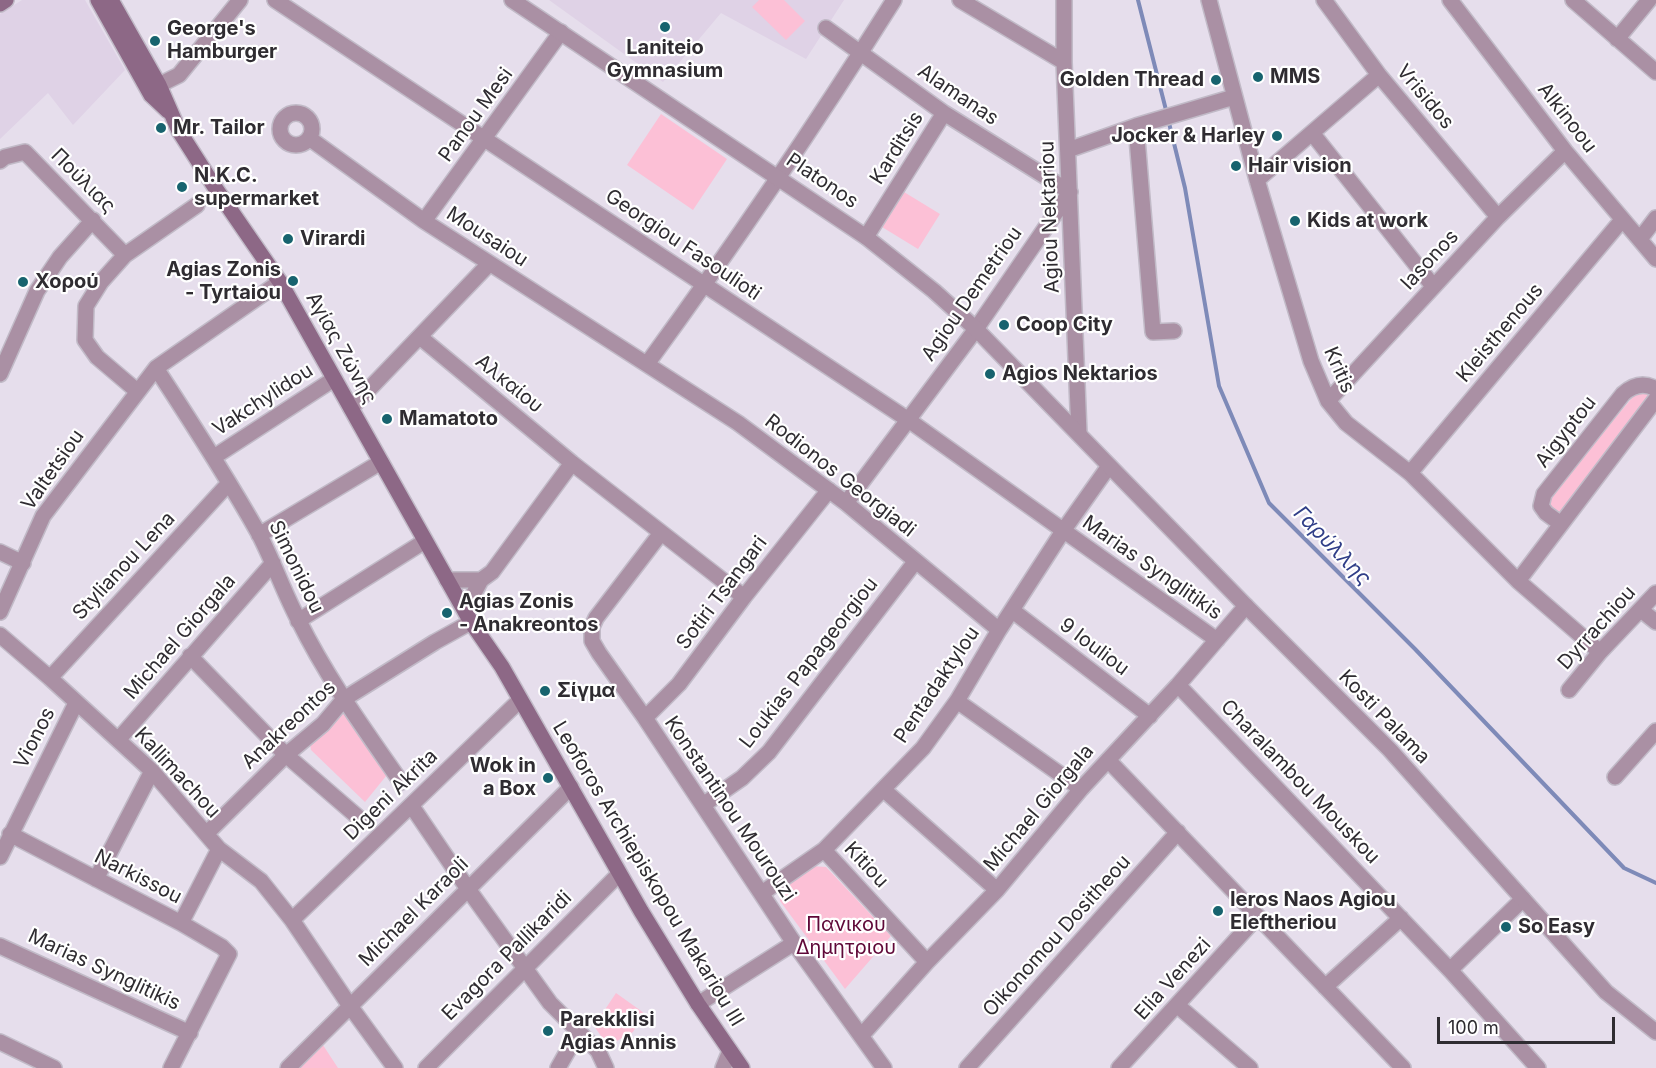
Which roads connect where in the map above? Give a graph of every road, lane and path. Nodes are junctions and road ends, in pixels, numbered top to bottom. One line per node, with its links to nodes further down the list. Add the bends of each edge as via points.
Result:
1 (6, 0): 15 (main road)
2 (98, 0): 26 (main road, Αγίας Ζώνης, via 151,95)
3 (111, 0): 23 (main road, Αγίας Ζώνης)
4 (240, 0): 23 (street, via 179,75)
5 (275, 0): 30 (street, Georgiou Fasoulioti)
6 (512, 0): 17 (street, Platonos)
7 (894, 0): 19 (street)
8 (960, 0): 20 (street)
9 (1064, 0): 20 (street, Agiou Nektariou)
10 (1209, 0): 24 (street, Kritis)
11 (1324, 0): 22 (street, Vrisidos)
12 (1450, 0): 32 (street, Alkinoou)
13 (1574, 0): 18 (street)
14 (1649, 0): 18 (street)
15 (0, 4)
16 (826, 28): 19 (street, Alamanas)
17 (561, 32): 30 (street, Panou Mesi); 34 (street, Platonos)
18 (1617, 39): 21 (street)
19 (861, 52): 25 (street, Alamanas); 34 (street)
20 (1064, 62): 31 (street, Agiou Nektariou)
21 (1656, 72)
22 (1379, 75): 28 (street); 38 (street, Vrisidos)
23 (159, 85): 26 (main road, Αγίας Ζώνης)
24 (1234, 97): 27 (street); 35 (street, Kritis)
25 (944, 112): 36 (street, Alamanas); 43 (street, Karditsis)
26 (172, 115): 48 (main road, Αγίας Ζώνης, via 216,189)
27 (1136, 126): 31 (street); 52 (street, via 1154,332)
28 (1312, 133): 35 (street); 50 (street)
29 (309, 138): 42 (street, Mousaiou)
30 (486, 139): 42 (street, Panou Mesi); 49 (street, Georgiou Fasoulioti)
31 (1068, 150): 36 (street, Agiou Nektariou)
32 (1565, 151): 38 (street, Iasonos); 41 (street, Alkinoou)
33 (2, 159): 40 (street, Πούλιας, via 25,152)
34 (778, 177): 43 (street, Platonos); 49 (street)
35 (1257, 180): 61 (street, Kritis, via 1311,361)
36 (1070, 192): 51 (street, Agiou Demetriou); 64 (street, Agiou Nektariou)
37 (196, 205): 45 (street)
38 (1498, 218): 50 (street, Iasonos)
39 (1656, 218): 44 (street)
40 (93, 220): 45 (street, Πούλιας); 56 (street, via 60,256 37,291)
41 (1622, 220): 44 (street, Alkinoou); 69 (street, Kleisthenous)
42 (424, 221): 47 (street, Mousaiou)
43 (866, 237): 51 (street, Platonos)
44 (1640, 239): 46 (street, Alkinoou)
45 (125, 255): 59 (street, via 86,306 85,340 97,357)
46 (1656, 259)
47 (489, 264): 53 (street); 54 (street, Mousaiou)
48 (280, 282): 55 (street, Valtetsiou); 57 (main road, Αγίας Ζώνης)
49 (705, 285): 54 (street); 63 (street, Georgiou Fasoulioti)
50 (1433, 286): 61 (street, Iasonos)
51 (976, 329): 63 (street, Agiou Demetriou); 64 (street, Platonos)
52 (1174, 331)
53 (420, 337): 62 (street); 67 (street, Αλκαίου)
54 (647, 364): 71 (street, Rodionos Georgiadi, via 738,423)
55 (156, 368): 59 (street, Valtetsiou); 65 (street, Simonidou)
56 (0, 374)
57 (334, 379): 62 (main road, Αγίας Ζώνης); 65 (street, Vakchylidou)
58 (1656, 389): 73 (street, Aigyptou, via 1630,387 1544,494 1541,506)
59 (137, 391): 81 (street, Valtetsiou, via 43,516)
60 (1656, 399): 73 (street)
61 (1328, 401): 69 (street, Kritis, via 1346,423)
62 (351, 408): 66 (main road, Αγίας Ζώνης)
63 (907, 419): 72 (street, Agiou Demetriou); 74 (street, Georgiou Fasoulioti)
64 (1079, 433): 68 (street, Kosti Palama)
65 (214, 457): 70 (street, Simonidou)
66 (381, 462): 76 (street); 77 (main road, Αγίας Ζώνης)
67 (572, 463): 75 (street, Αλκαίου); 83 (street, via 492,572)
68 (1108, 465): 74 (street, Pentadaktylou); 87 (street, Kosti Palama)
69 (1410, 473): 84 (street, Kritis)
70 (230, 483): 76 (street, Simonidou); 99 (street, Stylianou Lena)
71 (829, 490): 72 (street, Rodionos Georgiadi); 86 (street, Sotiri Tsangari)
72 (846, 503): 80 (street, Rodionos Georgiadi)
73 (1561, 524): 84 (street)
74 (1063, 531): 89 (street, Pentadaktylou); 96 (street, Marias Synglitikis)
75 (661, 533): 86 (street, Αλκαίου); 107 (street, Konstantinou Mourouzi, via 592,627 592,641 598,653)
76 (259, 535): 79 (street, Simonidou)
77 (425, 541): 82 (main road, Αγίας Ζώνης); 92 (street)
78 (0, 552): 81 (street)
79 (273, 562): 92 (street, Simonidou); 98 (street, Michael Giorgala)
80 (915, 562): 94 (street, Rodionos Georgiadi); 119 (street, Loukias Papageorgiou, via 769,752 742,778)
81 (22, 563): 90 (street, Valtetsiou)
82 (447, 580): 83 (street); 91 (main road, Αγίας Ζώνης)
83 (481, 580): 91 (street)
84 (1518, 581): 97 (street, Kritis)
85 (1656, 592): 88 (street, Dyrrachiou)
86 (744, 597): 107 (street, Sotiri Tsangari, via 679,684)
87 (1246, 606): 96 (street, Michael Giorgala); 132 (street, Kosti Palama, via 1390,750)
88 (1641, 610): 93 (street); 97 (street, Dyrrachiou)
89 (1013, 611): 94 (street, Pentadaktylou); 106 (street, 9 Iouliou)
90 (0, 612)
91 (468, 616): 102 (street, Anakreontos, via 435,642); 103 (main road, Αγίας Ζώνης)
92 (298, 621): 102 (street, Simonidou)
93 (1656, 622)
94 (999, 630): 104 (street, Pentadaktylou)
95 (0, 635): 99 (street, Kallimachou)
96 (1217, 640): 100 (street, Michael Giorgala)
97 (1600, 652): 101 (street, Dyrrachiou)
98 (190, 656): 109 (street, Michael Giorgala); 110 (street)
99 (51, 678): 105 (street, Kallimachou)
100 (1178, 685): 106 (street, Michael Giorgala); 134 (street, Charalambou Mouskou)
101 (1569, 690)
102 (344, 699): 110 (street, Anakreontos, via 323,724); 114 (street, Simonidou)
103 (519, 700): 115 (main road, Leoforos Archiepiskopou Makariou III); 118 (street, Digeni Akrita)
104 (957, 701): 116 (street); 117 (street, Pentadaktylou, via 923,748)
105 (76, 703): 109 (street, Kallimachou); 122 (street, Vionos)
106 (1150, 716): 111 (street, Michael Giorgala)
107 (645, 718): 119 (street, Konstantinou Mourouzi)
108 (1655, 735): 113 (street)
109 (118, 740): 112 (street, Kallimachou)
110 (286, 754): 120 (street); 123 (street, Anakreontos)
111 (1108, 760): 116 (street, Michael Giorgala); 121 (street)
112 (152, 771): 123 (street, Kallimachou); 128 (street)
113 (1615, 777)
114 (401, 782)
115 (571, 787): 127 (main road, Leoforos Archiepiskopou Makariou III); 129 (street, Michael Karaoli)
116 (1081, 789): 130 (street, Michael Giorgala)
117 (884, 790): 125 (street, Pentadaktylou); 130 (street)
118 (411, 806): 129 (street); 135 (street, Digeni Akrita)
119 (703, 806): 131 (street, Konstantinou Mourouzi)
120 (359, 818)
121 (1178, 832): 133 (street); 162 (street, Oikonomou Dositheou)
122 (10, 834): 126 (street, Vionos); 128 (street, Narkissou)
123 (206, 834): 124 (street, Kallimachou)
124 (219, 849): 135 (street, Kallimachou, via 261,881); 136 (street)
125 (824, 850): 131 (street, Pentadaktylou); 139 (street, Kitiou)
126 (0, 856)
127 (619, 874): 140 (street, Evagora Pallikaridi); 143 (main road, Leoforos Archiepiskopou Makariou III)
128 (96, 879): 136 (street, Narkissou)
129 (468, 889): 140 (street); 144 (street, Michael Karaoli)
130 (997, 890): 139 (street, Michael Giorgala)
131 (762, 893): 137 (street, Konstantinou Mourouzi)
132 (1523, 899): 141 (street); 147 (street, Kosti Palama, via 1606,992)
133 (1257, 918): 142 (street); 145 (street, Elia Venezi)
134 (1401, 918): 141 (street, Charalambou Mouskou); 142 (street)
135 (292, 920): 144 (street, Kallimachou)
136 (181, 923): 148 (street, Narkissou, via 229,954)
137 (794, 943): 143 (street); 149 (street, Konstantinou Mourouzi)
138 (0, 946): 148 (street, Marias Synglitikis)
139 (927, 962): 149 (street, Michael Giorgala)
140 (525, 967): 146 (street, via 550,1003); 156 (street, Evagora Pallikaridi)
141 (1450, 970): 166 (street, Charalambou Mouskou)
142 (1325, 987): 165 (street)
143 (698, 1004): 151 (main road, Leoforos Archiepiskopou Makariou III)
144 (350, 1006): 154 (street, Michael Karaoli); 155 (street, Kallimachou)
145 (1178, 1006): 163 (street, Elia Venezi); 164 (street)
146 (579, 1031): 157 (street); 158 (street, via 598,1051)
147 (1656, 1032)
148 (190, 1033): 153 (street)
149 (862, 1035): 161 (street, Konstantinou Mourouzi)
150 (0, 1042): 152 (street)
151 (730, 1051): 159 (street); 160 (main road, Leoforos Archiepiskopou Makariou III)
152 (54, 1068)
153 (171, 1068)
154 (288, 1068)
155 (396, 1068)
156 (426, 1068)
157 (558, 1068)
158 (606, 1068)
159 (723, 1068)
160 (742, 1068)
161 (884, 1068)
162 (967, 1068)
163 (1119, 1068)
164 (1250, 1068)
165 (1403, 1068)
166 (1538, 1068)

